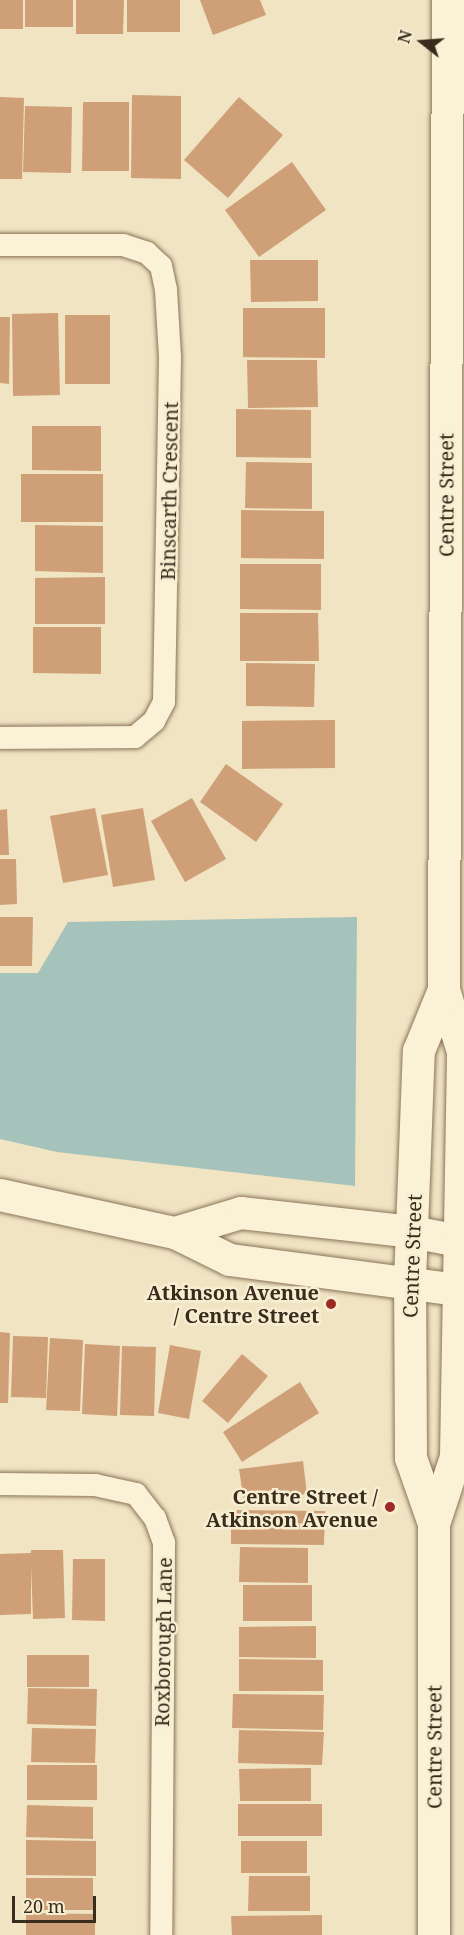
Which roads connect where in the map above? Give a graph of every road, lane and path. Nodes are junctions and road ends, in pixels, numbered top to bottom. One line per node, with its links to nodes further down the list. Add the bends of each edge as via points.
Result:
1 (448, 0): 4 (main road, Centre Street)
2 (0, 245): 3 (street, Binscarth Crescent, via 123,245 147,253 160,266 166,290 170,358 164,702 154,721 135,736)
3 (0, 738)
4 (444, 990): 6 (main road, Centre Street, via 419,1051); 8 (main road, Centre Street, via 463,1052)
5 (0, 1195): 7 (main road)
6 (412, 1232): 7 (main road, via 241,1213); 8 (main road); 9 (main road, Centre Street)
7 (175, 1233): 9 (main road, via 230,1260)
8 (462, 1241): 10 (main road, Centre Street)
9 (410, 1281): 10 (main road); 12 (main road, Centre Street, via 411,1458)
10 (462, 1290): 12 (main road, Centre Street, via 456,1457)
11 (0, 1484): 13 (street, Roxborough Lane, via 95,1485 136,1494 155,1518 164,1544)
12 (434, 1524): 14 (main road, Centre Street)
13 (161, 1935)
14 (434, 1935)

